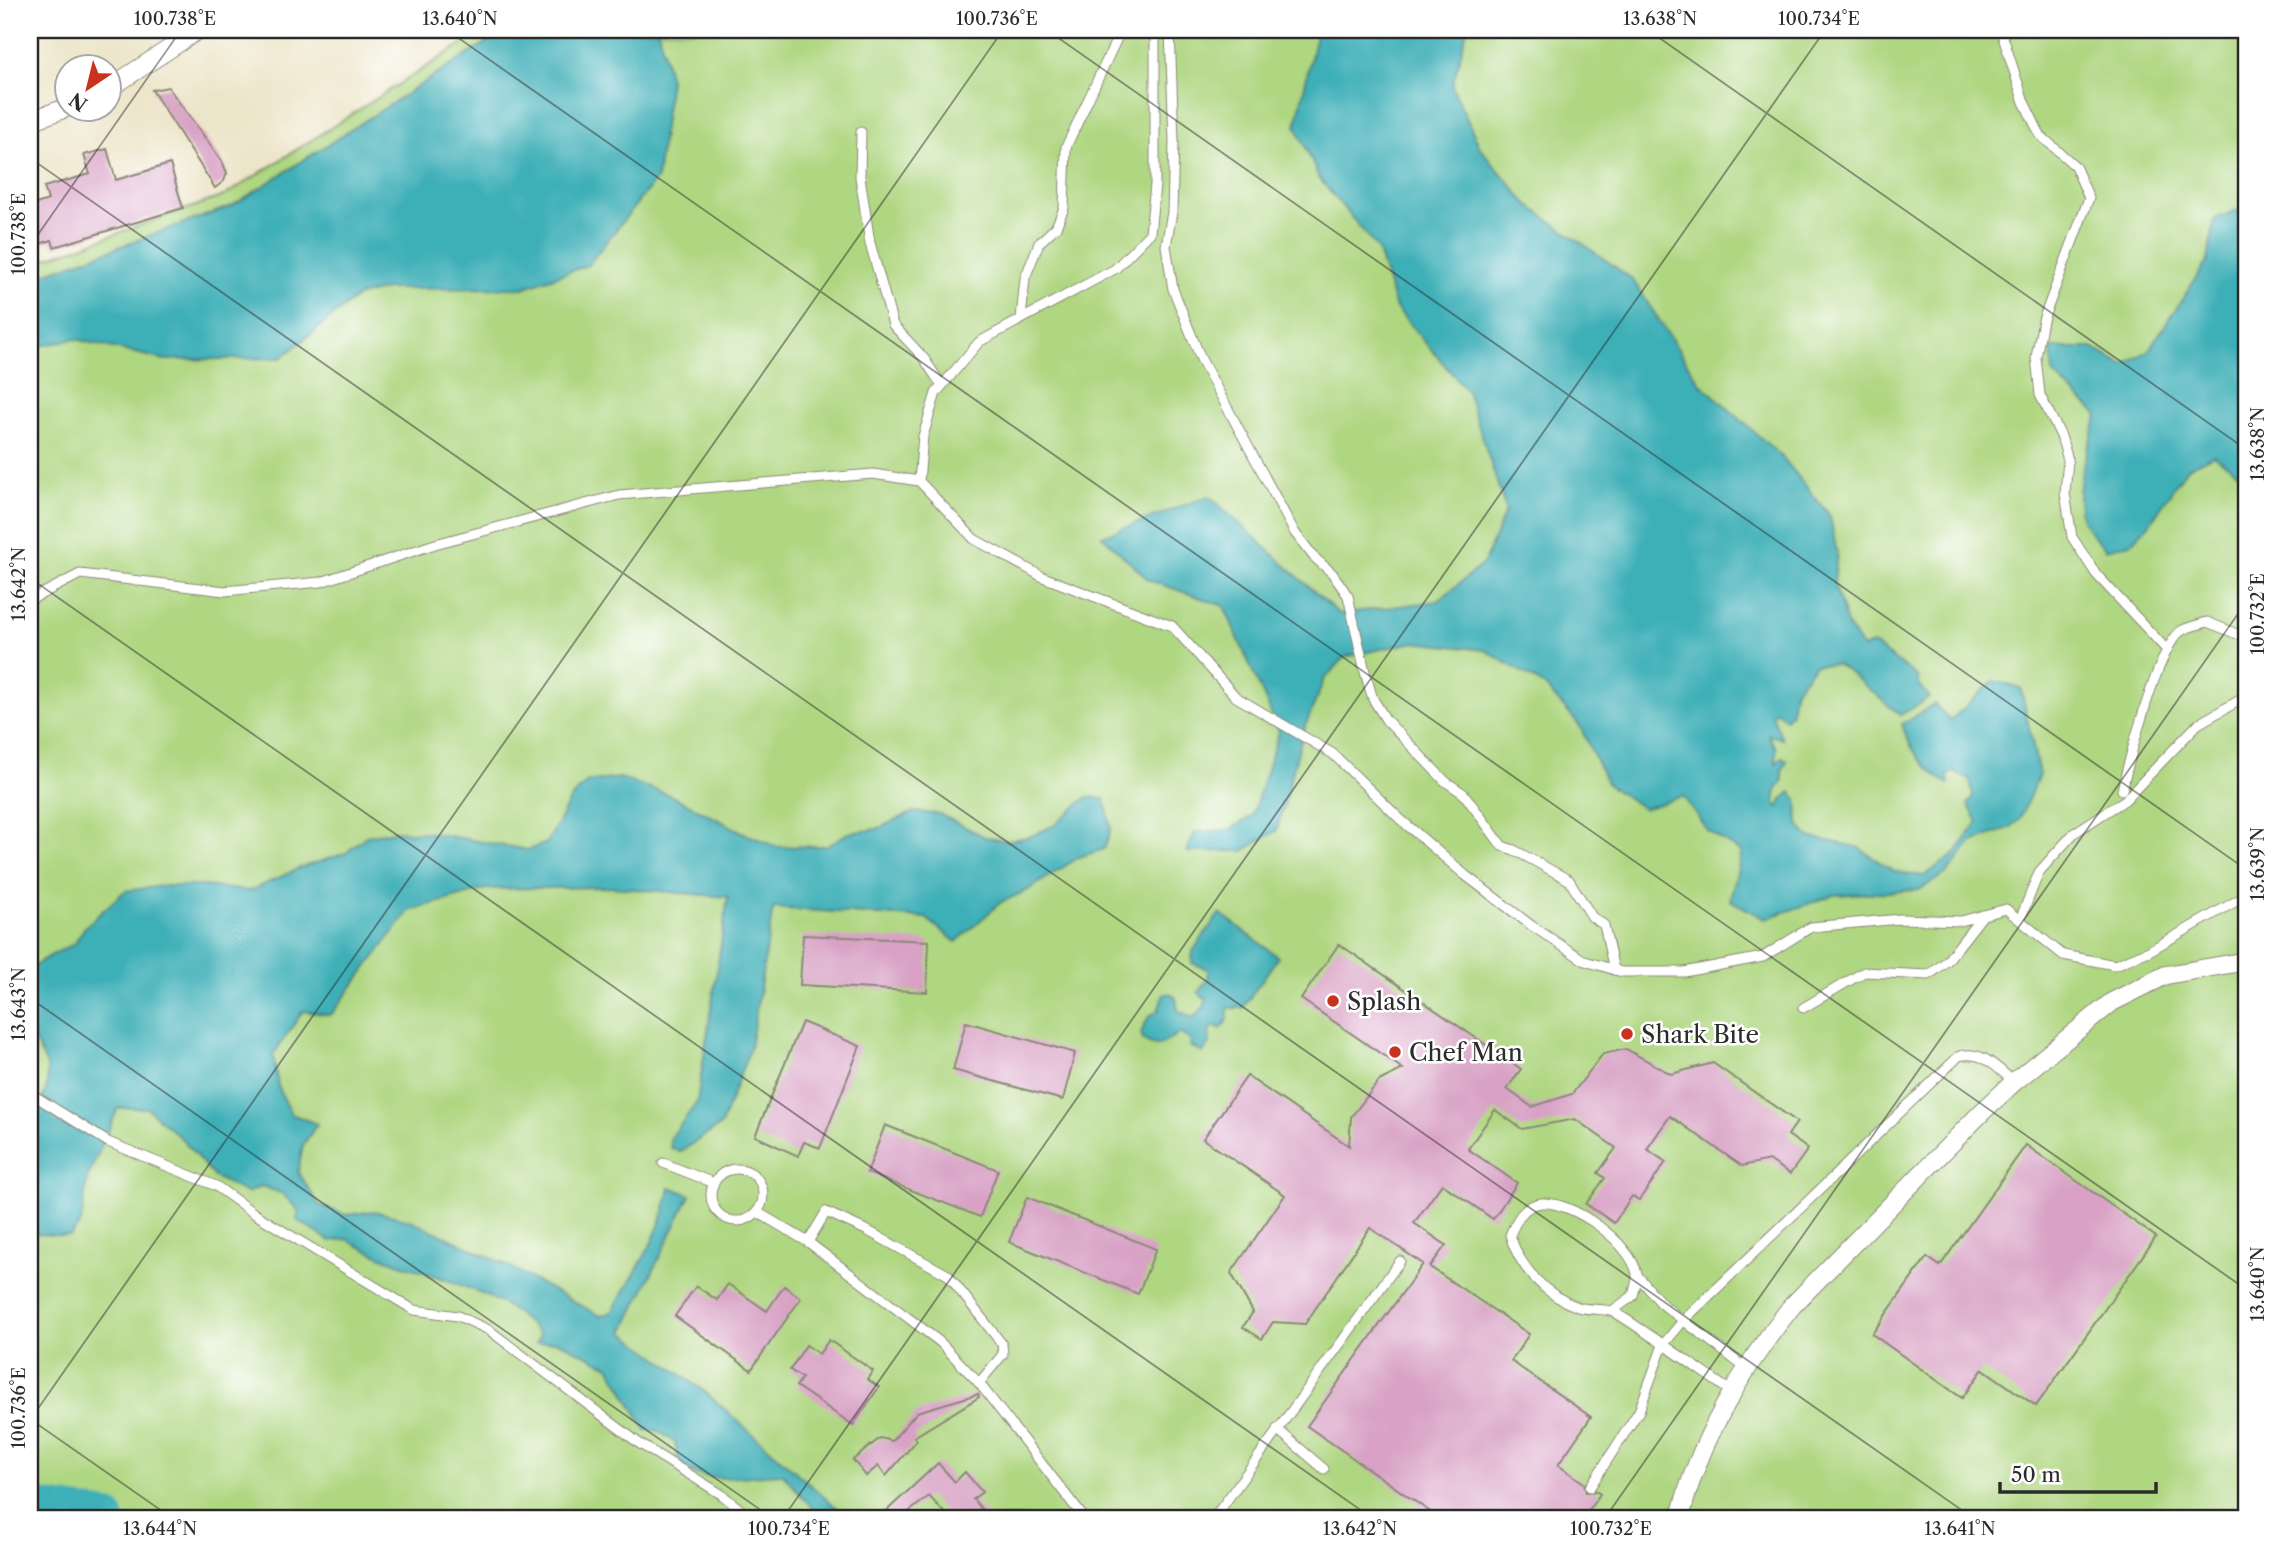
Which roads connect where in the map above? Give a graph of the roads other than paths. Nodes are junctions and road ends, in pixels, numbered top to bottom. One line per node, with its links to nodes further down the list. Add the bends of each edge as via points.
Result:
1 (198, 30): 6 (street)
2 (1156, 30): 10 (lane, via 1155,185 1150,233 1115,269)
3 (1170, 30): 22 (lane, via 1174,142 1166,246 1172,289 1200,359 1295,533 1348,596 1366,677 1386,720 1445,781 1464,793 1502,846 1569,880 1592,917 1604,925)
4 (1120, 32): 10 (lane, via 1066,147 1064,208 1034,255 1022,293)
5 (2002, 34): 15 (lane, via 2040,135 2076,166 2090,198 2043,320 2036,357 2040,395 2068,460 2065,493 2072,537 2096,574)
6 (122, 80)
7 (52, 113): 8 (street)
8 (30, 121)
9 (861, 132): 11 (lane, via 860,177 870,243 893,325)
10 (1021, 319): 11 (lane, via 979,342)
11 (942, 386): 12 (lane, via 923,436)
12 (919, 481): 13 (lane, via 873,474 619,495 435,544 321,582 226,591 80,574); 22 (lane, via 974,539 1043,577 1172,626 1236,697 1332,754 1465,875 1585,961)
13 (30, 600)
14 (2247, 638): 15 (lane, via 2207,622 2181,631)
15 (2166, 649): 17 (lane, via 2136,731)
16 (2247, 696): 20 (lane, via 2198,724 2125,800 2074,833 2039,872)
17 (2122, 790)
18 (2247, 895): 20 (lane, via 2149,951 2115,965 2063,955)
19 (1983, 915): 20 (lane, via 2006,909); 22 (lane, via 1961,921 1901,919 1811,927 1763,957 1684,972); 23 (lane, via 1947,961 1929,975 1864,972)
20 (2020, 920)
21 (2247, 961): 24 (street, via 2166,975 2112,1002)
22 (1614, 970)
23 (1803, 1008)
24 (2014, 1082): 33 (lane, via 1981,1055 1959,1056); 35 (street, via 1792,1306)
25 (30, 1093): 41 (lane, via 108,1142 216,1186 414,1310 458,1316 489,1330 640,1444)
26 (663, 1163): 27 (lane)
27 (714, 1183): 28 (lane, via 711,1197 721,1215 740,1221); 28 (lane, via 735,1169 754,1175 763,1193)
28 (757, 1212): 29 (lane)
29 (808, 1242): 36 (lane, via 940,1342); 36 (lane, via 826,1212 948,1275 1002,1344 1003,1354)
30 (1401, 1261): 38 (lane)
31 (1637, 1275): 32 (lane, via 1633,1296); 32 (lane, via 1623,1247 1597,1224 1563,1206 1540,1203 1520,1213 1510,1235 1516,1257 1531,1275 1578,1307); 33 (lane, via 1650,1293)
32 (1612, 1311): 34 (lane)
33 (1683, 1321): 34 (lane); 35 (lane)
34 (1663, 1345): 37 (lane); 40 (lane, via 1639,1411)
35 (1748, 1370): 37 (street)
36 (979, 1382): 42 (lane)
37 (1733, 1392): 44 (street)
38 (1277, 1429): 39 (lane); 43 (lane)
39 (1324, 1469)
40 (1590, 1488)
41 (751, 1518)
42 (1084, 1518)
43 (1214, 1518)
44 (1680, 1518)

